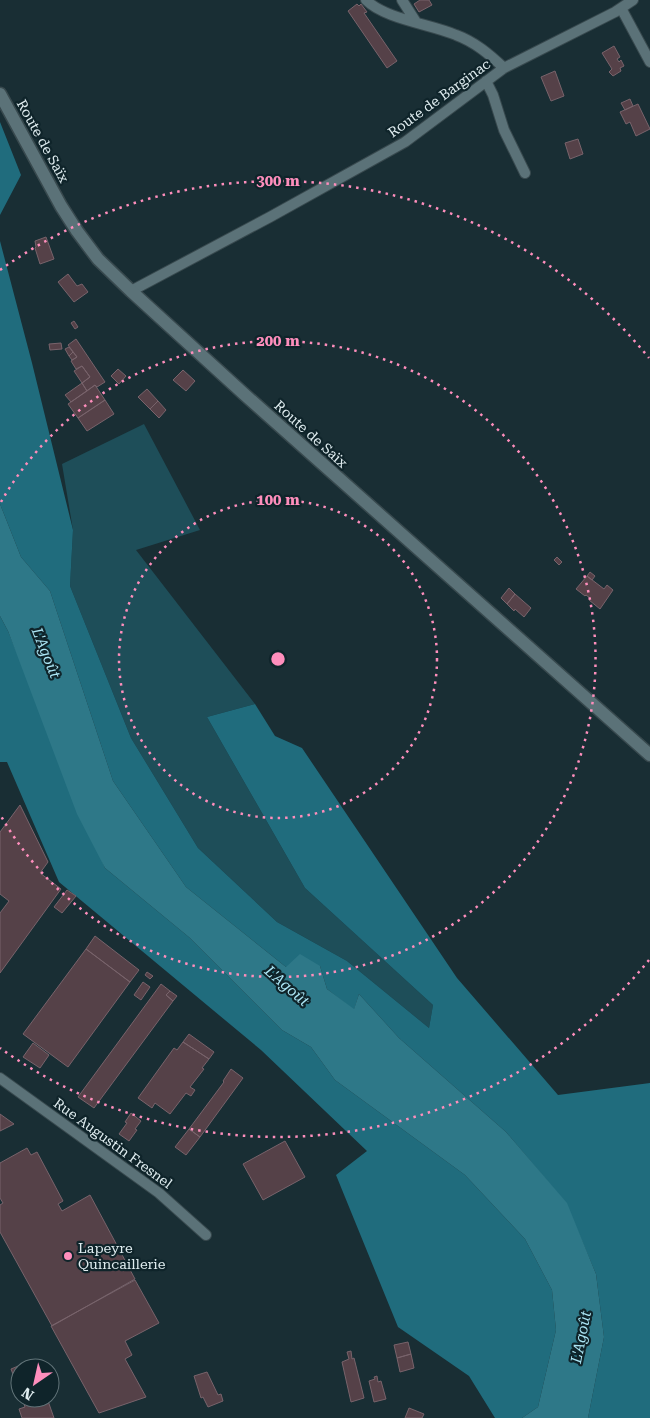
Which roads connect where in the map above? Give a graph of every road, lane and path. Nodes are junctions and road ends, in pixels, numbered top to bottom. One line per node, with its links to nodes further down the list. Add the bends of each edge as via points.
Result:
1 (366, 0): 5 (street, via 382,12)
2 (402, 0): 5 (street)
3 (633, 0): 4 (street, Route de Barginac)
4 (621, 8): 6 (street); 7 (street, Route de Barginac)
5 (416, 22): 7 (street, via 456,35 485,50)
6 (650, 62)
7 (504, 68): 8 (street, Route de Barginac)
8 (486, 81): 10 (street, via 504,130); 11 (street, Route de Barginac, via 405,142)
9 (0, 94): 11 (street, Route de Saïx, via 77,231 98,259)
10 (525, 173)
11 (130, 291): 12 (street, Route de Saïx)
12 (650, 756)
13 (0, 1078): 14 (street, Rue Augustin Fresnel, via 159,1193)
14 (206, 1235)

